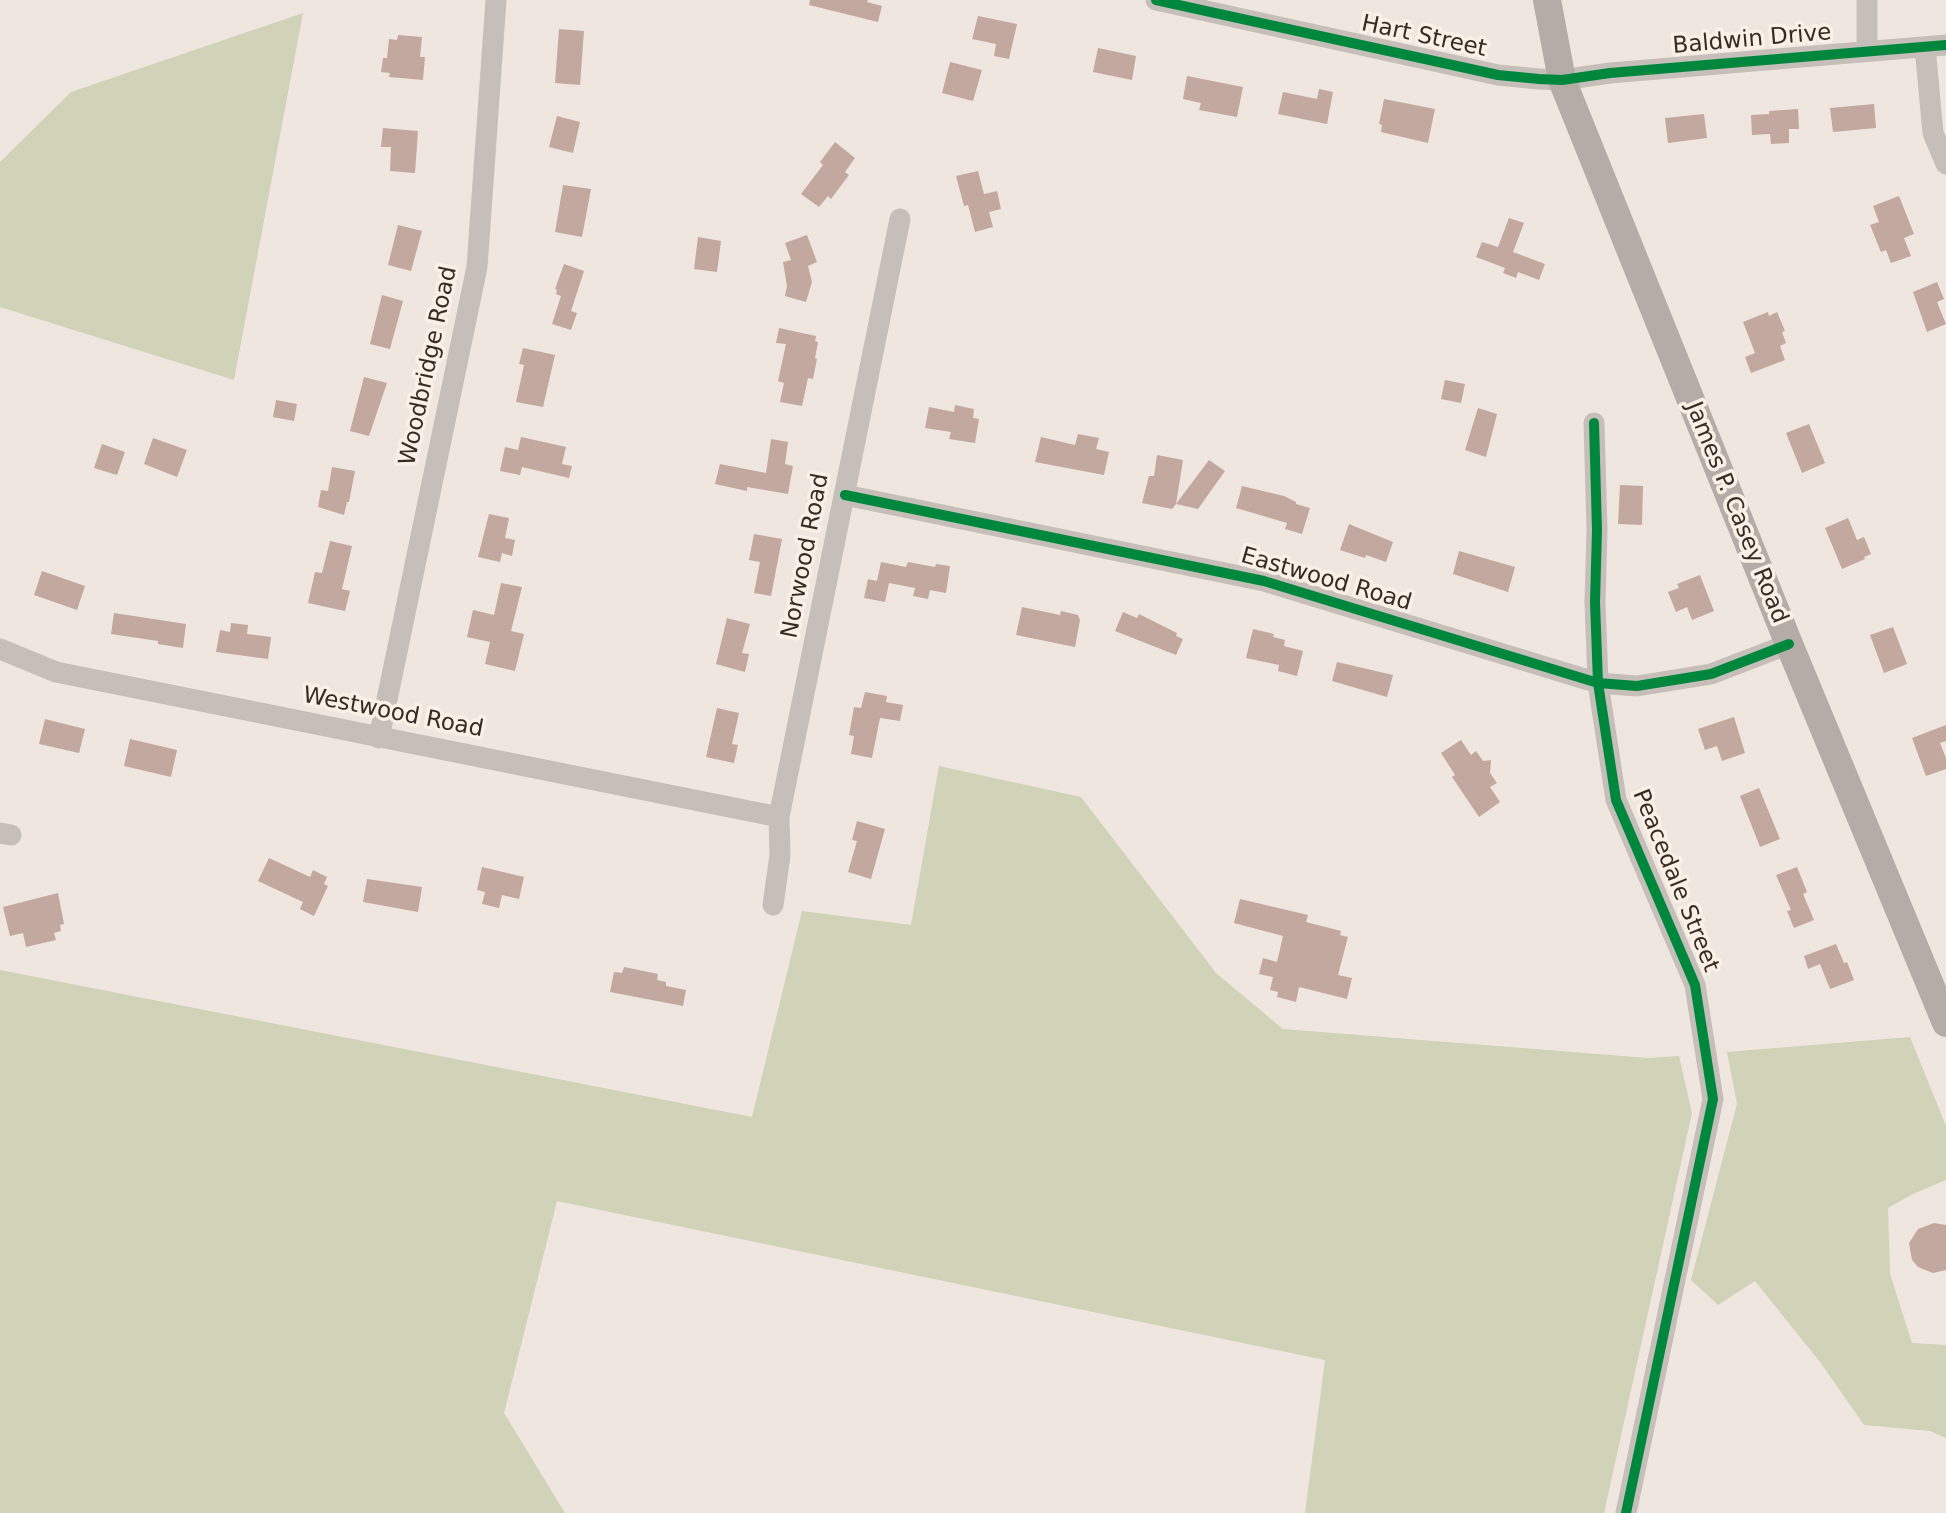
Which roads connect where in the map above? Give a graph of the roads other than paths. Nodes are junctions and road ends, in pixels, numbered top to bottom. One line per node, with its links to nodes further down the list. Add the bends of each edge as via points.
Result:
1 (496, 0): 15 (street, Woodbridge Road, via 477,267)
2 (1547, 0): 7 (main road)
3 (1867, 0): 6 (street)
4 (1167, 1): 7 (street, Hart Street, via 1498,75)
5 (1935, 46): 6 (street, Baldwin Drive); 8 (street, via 1933,133)
6 (1867, 51): 7 (street, Baldwin Drive)
7 (1562, 80): 12 (main road, James P. Casey Road)
8 (1946, 164)
9 (900, 219): 11 (street, Norwood Road)
10 (1594, 424): 14 (street, Peacedale Street)
11 (845, 495): 14 (street, Eastwood Road, via 1264,581); 16 (street, Norwood Road)
12 (1789, 644): 14 (street, Eastwood Road, via 1711,674 1637,686); 18 (main road, James P. Casey Road)
13 (0, 649): 15 (street, Westwood Road, via 56,672)
14 (1598, 683): 19 (street, Peacedale Street, via 1616,800 1695,985 1713,1099)
15 (379, 737): 16 (street, Westwood Road)
16 (779, 817): 17 (street, Norwood Road)
17 (773, 905)
18 (1946, 1023)
19 (1626, 1513)

